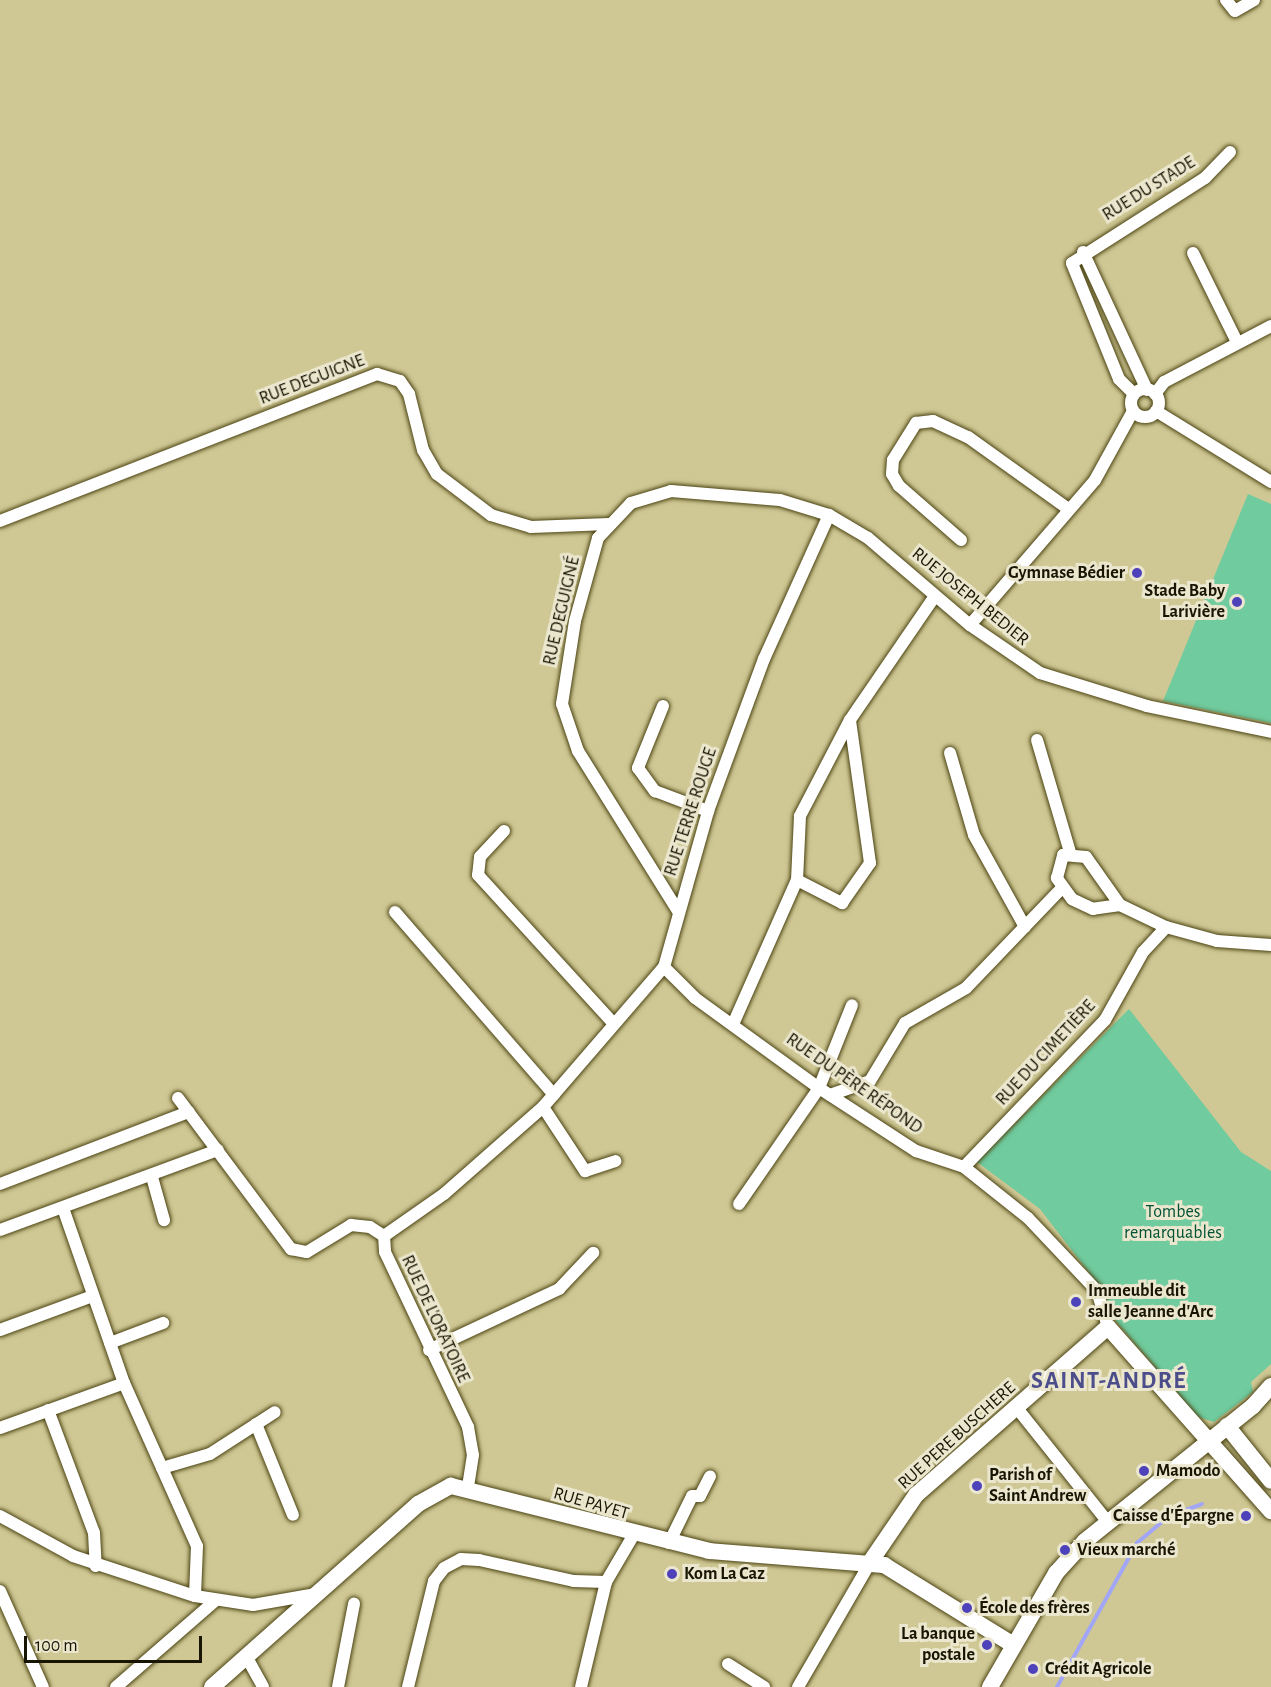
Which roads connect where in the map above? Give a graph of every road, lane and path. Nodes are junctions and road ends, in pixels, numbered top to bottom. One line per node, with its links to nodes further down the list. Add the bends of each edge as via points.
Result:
1 (1226, 0): 2 (street, via 1235,11)
2 (1254, 0)
3 (1230, 152): 4 (street, RUE DU STADE, via 1205,178)
4 (1083, 252): 8 (street); 9 (street, via 1072,268 1119,379)
5 (1193, 253): 7 (street)
6 (1271, 326): 7 (street)
7 (1237, 342): 8 (street)
8 (1151, 392): 9 (street); 11 (street)
9 (1134, 394): 10 (street)
10 (1133, 411): 11 (street, via 1144,417); 13 (street, via 1095,480)
11 (1156, 411): 12 (street)
12 (1271, 482)
13 (1067, 508): 17 (street, via 968,437 933,421 916,423 893,460 892,474 899,486); 19 (street)
14 (829, 515): 16 (street, RUE DEGUIGNÉ, via 722,491 670,491 631,503); 18 (street, RUE JOSEPH BEDIER, via 868,538); 25 (street, RUE TERRE ROUGE, via 764,659)
15 (0, 520): 16 (street, RUE DEGUIGNE, via 377,374 400,381 409,394 423,450 437,474 491,515 531,527)
16 (609, 524): 31 (street, RUE DEGUIGNÉ, via 587,570 562,704 578,751)
17 (962, 540)
18 (935, 596): 19 (street, RUE JOSEPH BEDIER); 21 (street)
19 (970, 626): 22 (street, RUE JOSEPH BEDIER, via 1040,673 1147,706)
20 (663, 706): 25 (street, via 639,756 643,779 668,797)
21 (850, 720): 28 (street, via 800,816); 28 (street, via 870,863 842,903)
22 (1271, 732)
23 (1037, 740): 27 (street)
24 (950, 753): 33 (street, via 975,835)
25 (708, 811): 31 (street, RUE TERRE ROUGE)
26 (504, 831): 39 (street, via 480,857 478,875)
27 (1070, 852): 29 (street, via 1058,863); 30 (street, via 1086,857)
28 (797, 880): 38 (street)
29 (1062, 888): 30 (street, via 1093,909); 33 (street)
30 (1120, 905): 34 (street)
31 (678, 911): 36 (street, RUE TERRE ROUGE)
32 (395, 912): 41 (street)
33 (1025, 927): 42 (street, via 956,996 906,1023 870,1080)
34 (1166, 927): 35 (street, via 1217,941); 48 (street, RUE DU CIMETIÈRE, via 1143,952 1105,1020)
35 (1271, 945)
36 (664, 967): 38 (street, RUE DU PÈRE RÉPOND, via 695,998); 39 (street, RUE TERRE ROUGE)
37 (852, 1005): 40 (street)
38 (734, 1022): 40 (street, RUE DU PÈRE RÉPOND)
39 (613, 1023): 41 (street, RUE TERRE ROUGE)
40 (819, 1088): 42 (street, RUE DU PÈRE RÉPOND); 51 (street)
41 (554, 1095): 44 (street, RUE TERRE ROUGE)
42 (830, 1095): 48 (street, RUE DU PÈRE RÉPOND, via 915,1151)
43 (178, 1098): 45 (street)
44 (543, 1107): 47 (street, via 585,1171); 55 (street, RUE TERRE ROUGE, via 444,1194)
45 (189, 1113): 46 (street); 50 (street)
46 (218, 1150): 49 (street); 55 (street, via 291,1249 307,1252 351,1226 370,1227)
47 (615, 1161)
48 (964, 1167): 59 (street, RUE DU PÈRE RÉPOND, via 1028,1218 1072,1261 1097,1291)
49 (152, 1177): 52 (street); 53 (street)
50 (0, 1184)
51 (739, 1204)
52 (63, 1208): 54 (street); 57 (street)
53 (164, 1220)
54 (0, 1230)
55 (384, 1236): 62 (street, RUE DE L'ORATOIRE, via 385,1252)
56 (593, 1253): 62 (street, via 559,1288)
57 (93, 1296): 60 (street); 61 (street)
58 (163, 1323): 61 (street)
59 (1108, 1327): 65 (main road, RUE PERE BUSCHERE); 71 (main road, RUE DU PÈRE RÉPOND)
60 (0, 1330)
61 (110, 1343): 63 (street)
62 (429, 1350): 75 (street, RUE DE L'ORATOIRE, via 473,1443)
63 (124, 1383): 66 (street); 72 (street)
64 (1271, 1386): 69 (main road)
65 (1016, 1407): 79 (street); 82 (main road, RUE PERE BUSCHERE, via 916,1495)
66 (48, 1410): 70 (street); 83 (street, via 94,1533)
67 (274, 1412): 68 (street)
68 (256, 1424): 72 (street, via 210,1454); 77 (street)
69 (1227, 1426): 71 (main road); 74 (main road)
70 (0, 1428)
71 (1208, 1440): 76 (main road, RUE DU PÈRE RÉPOND); 79 (main road)
72 (162, 1468): 87 (street, via 197,1546)
73 (710, 1476): 81 (street, via 700,1496 692,1496)
74 (1271, 1481)
75 (468, 1488): 80 (main road, RUE PAYET); 86 (main road, RUE PAYET, via 441,1489 418,1504)
76 (1271, 1511)
77 (293, 1515)
78 (0, 1516): 83 (street)
79 (1107, 1521): 90 (main road, via 1056,1573)
80 (633, 1536): 81 (main road, RUE PAYET); 84 (street)
81 (669, 1543): 82 (main road, RUE PAYET, via 736,1554)
82 (871, 1561): 90 (main road, RUE PAYET, via 894,1570); 101 (street)
83 (96, 1566): 87 (street)
84 (606, 1582): 98 (street, via 574,1581 479,1560 461,1559 444,1568 434,1581); 99 (street)
85 (0, 1591): 93 (street)
86 (316, 1594): 88 (street, via 253,1605); 91 (main road, RUE PAYET)
87 (195, 1596): 88 (street)
88 (215, 1601): 94 (street)
89 (354, 1604): 97 (street)
90 (1012, 1644): 102 (main road)
91 (246, 1656): 95 (main road, RUE PAYET); 96 (street)
92 (728, 1664): 100 (street)
93 (43, 1687)
94 (116, 1687)
95 (212, 1687)
96 (262, 1687)
97 (338, 1687)
98 (408, 1687)
99 (581, 1687)
100 (764, 1687)
101 (798, 1687)
102 (990, 1687)

